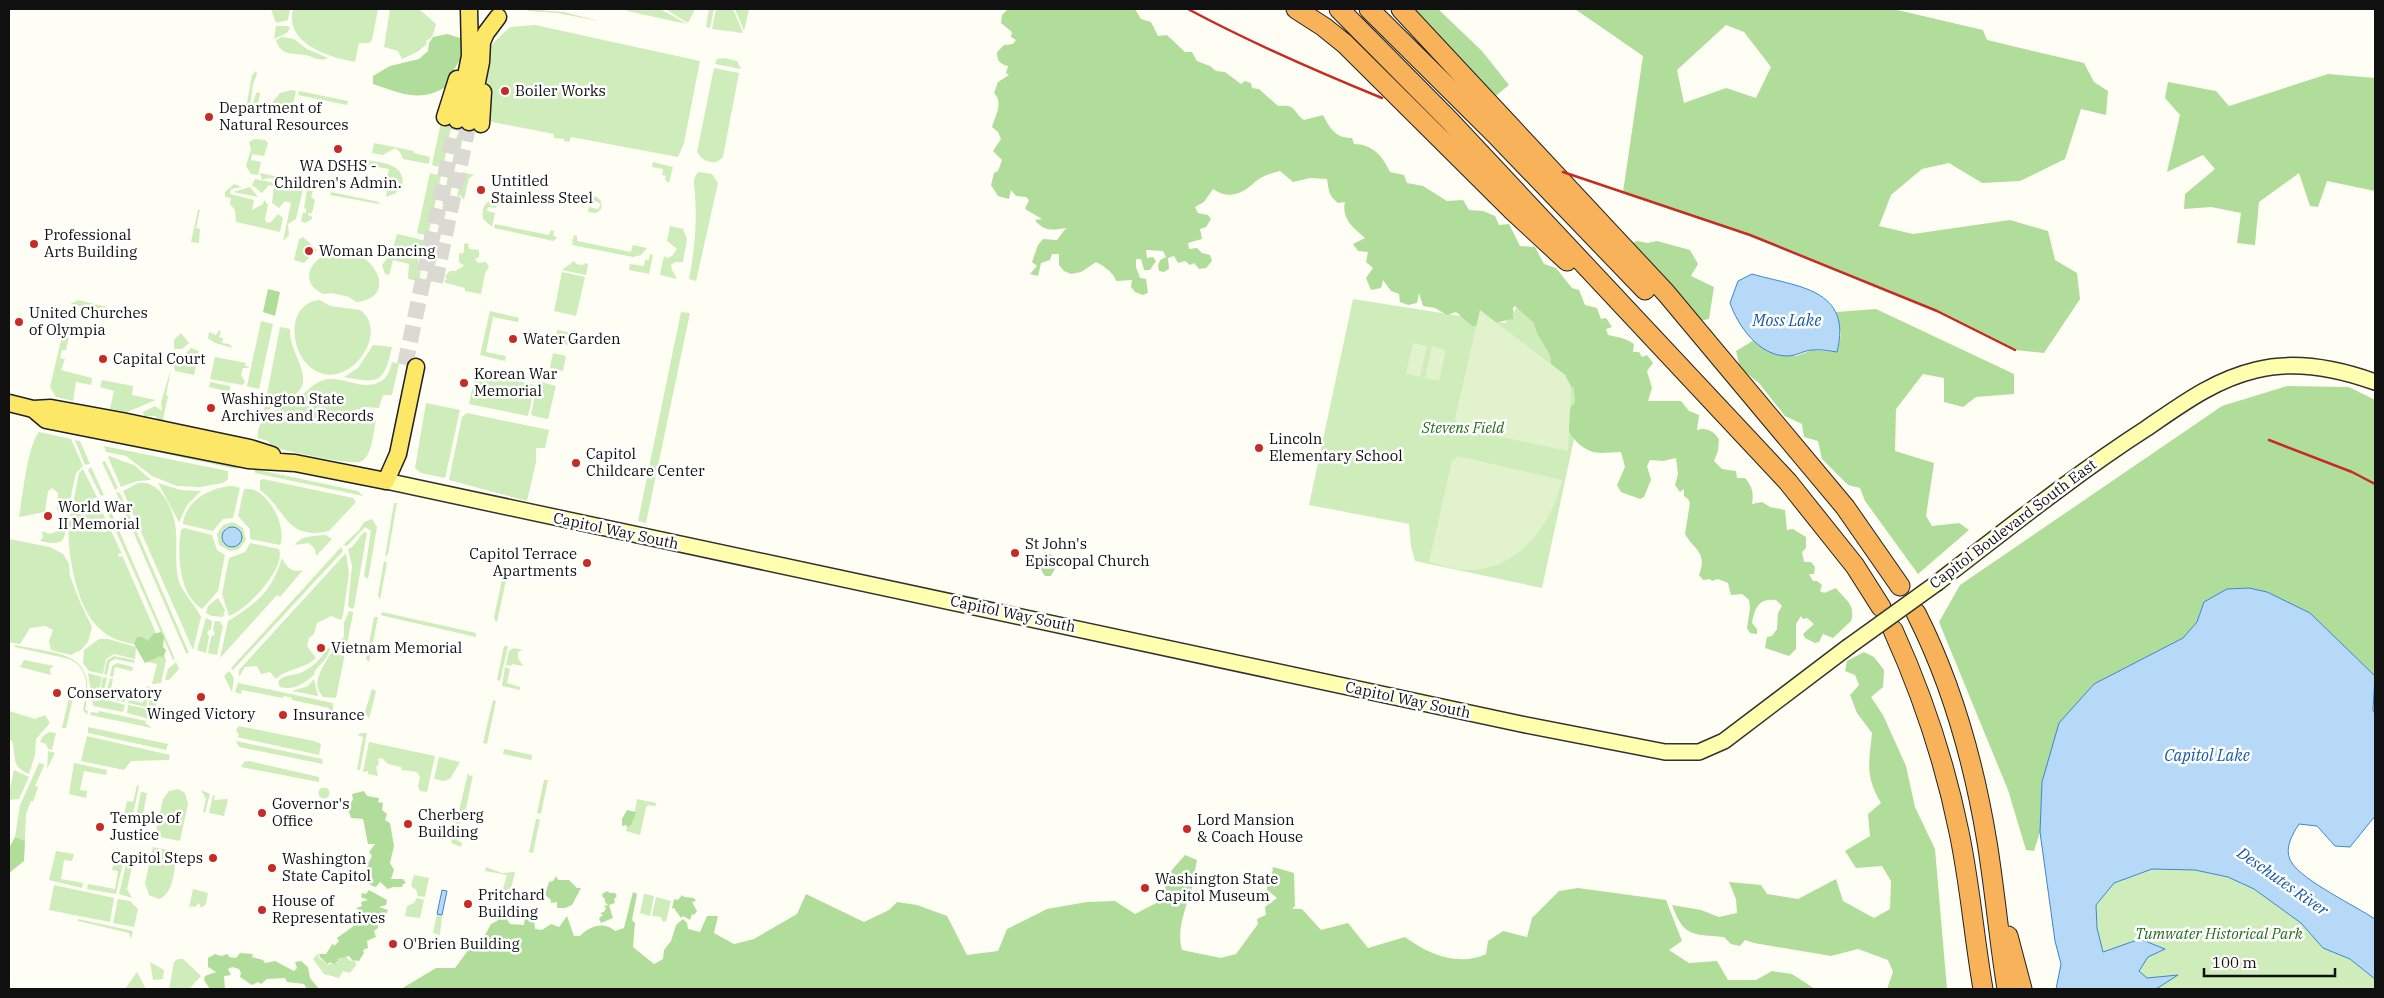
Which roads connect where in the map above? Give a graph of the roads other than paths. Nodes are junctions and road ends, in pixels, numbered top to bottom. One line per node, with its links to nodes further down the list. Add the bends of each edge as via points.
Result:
1 (469, 9): 7 (main road, via 487,19); 8 (main road)
2 (1296, 9): 9 (highway, via 1345,44)
3 (1318, 9): 9 (highway)
4 (1339, 9): 10 (highway, via 1450,121)
5 (1369, 9): 14 (highway, via 1495,134)
6 (1401, 9): 14 (highway, via 1666,293)
7 (503, 13): 8 (main road)
8 (476, 47): 8 (main road, via 463,121)
9 (1513, 211): 10 (highway)
10 (1667, 354): 17 (highway, via 1809,505)
11 (411, 366): 15 (main road, via 398,454)
12 (2375, 382): 20 (main road, Capitol Boulevard South East, bridge, via 2324,368 2278,366 2258,369 2195,394 2108,453 1724,741 1699,752)
13 (9, 403): 15 (main road, via 131,423 250,448 295,463)
14 (1804, 458): 16 (highway, via 1845,507)
15 (386, 481): 20 (main road, Capitol Way South, via 1522,724)
16 (1900, 586)
17 (1881, 607)
18 (1916, 613): 21 (highway, via 1954,703 1980,802)
19 (1893, 630): 22 (highway, via 1924,708 1948,782 1969,890)
20 (1677, 752)
21 (2009, 962): 24 (highway); 25 (highway)
22 (1974, 976): 23 (highway)
23 (1983, 989)
24 (2007, 989)
25 (2022, 989)

